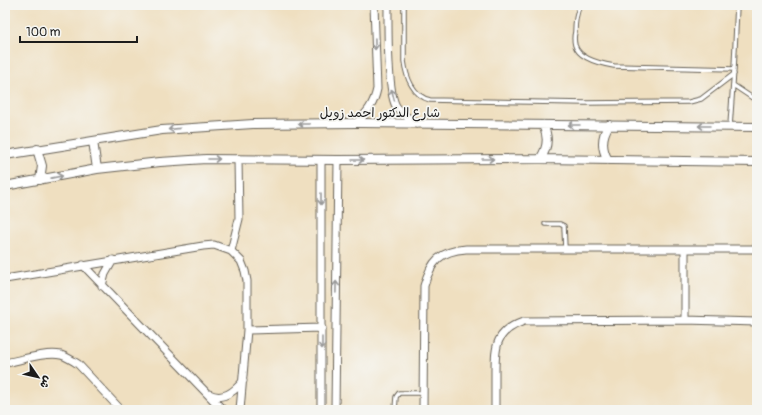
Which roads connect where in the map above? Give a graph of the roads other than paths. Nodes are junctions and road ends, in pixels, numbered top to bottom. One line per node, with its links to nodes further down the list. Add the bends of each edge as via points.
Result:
1 (374, 5): 6 (street)
2 (388, 5): 7 (street)
3 (404, 5): 9 (lane, via 405,70 417,93 424,99 585,103 689,102 701,98)
4 (580, 5): 8 (lane, via 575,22 575,46 589,59 614,66)
5 (736, 5): 8 (lane)
6 (374, 13): 7 (street); 12 (street, one-way to 12, via 375,98 367,112)
7 (388, 13): 13 (street, one-way to 7, via 396,106 392,94)
8 (734, 69): 9 (lane)
9 (734, 74): 10 (lane)
10 (733, 85): 11 (lane); 16 (lane)
11 (757, 102)
12 (356, 123): 13 (street, شارع الدكتور احمد زويل); 18 (street, شارع الدكتور احمد زويل, one-way to 18, via 253,124 188,128)
13 (417, 124): 14 (street, شارع الدكتور احمد زويل)
14 (543, 125): 15 (street, شارع الدكتور احمد زويل, one-way to 14); 22 (street, via 547,146)
15 (609, 126): 16 (street, شارع الدكتور احمد زويل, one-way to 15); 25 (street, via 602,146)
16 (730, 126): 17 (street, شارع الدكتور احمد زويل)
17 (757, 127)
18 (92, 141): 19 (street, شارع الدكتور احمد زويل); 27 (street)
19 (37, 150): 20 (street, شارع الدكتور احمد زويل); 28 (street, via 42,166)
20 (5, 155)
21 (238, 159): 23 (street); 27 (street, one-way to 21, via 206,159); 34 (street, via 239,220)
22 (540, 159): 24 (street, one-way to 22); 25 (street)
23 (321, 160): 24 (street); 41 (street, one-way to 41)
24 (338, 160): 51 (street, one-way to 24)
25 (608, 160): 26 (street)
26 (757, 162)
27 (98, 169): 28 (street, one-way to 27)
28 (40, 180): 29 (street)
29 (5, 186)
30 (545, 224): 31 (lane, via 564,226)
31 (565, 249): 32 (street); 45 (street, via 453,250 433,263 424,286)
32 (685, 249): 33 (street); 39 (street)
33 (757, 249)
34 (231, 251): 35 (street, via 214,245); 42 (street, via 241,261 245,271)
35 (112, 260): 36 (street); 38 (street)
36 (83, 265): 37 (street); 38 (street)
37 (5, 279)
38 (102, 286): 46 (street)
39 (686, 320): 40 (street); 54 (street, via 524,321 514,325 505,331 495,350)
40 (757, 322)
41 (322, 328): 42 (street); 50 (street, one-way to 50)
42 (247, 330): 44 (street)
43 (5, 363): 47 (street, via 50,354 70,358)
44 (243, 381): 46 (street, via 226,396 213,397); 49 (street)
45 (423, 393): 52 (lane, via 399,393 396,397); 53 (street)
46 (209, 394): 48 (street)
47 (121, 410)
48 (223, 410)
49 (240, 410)
50 (321, 410)
51 (335, 410)
52 (396, 410)
53 (423, 410)
54 (495, 410)

